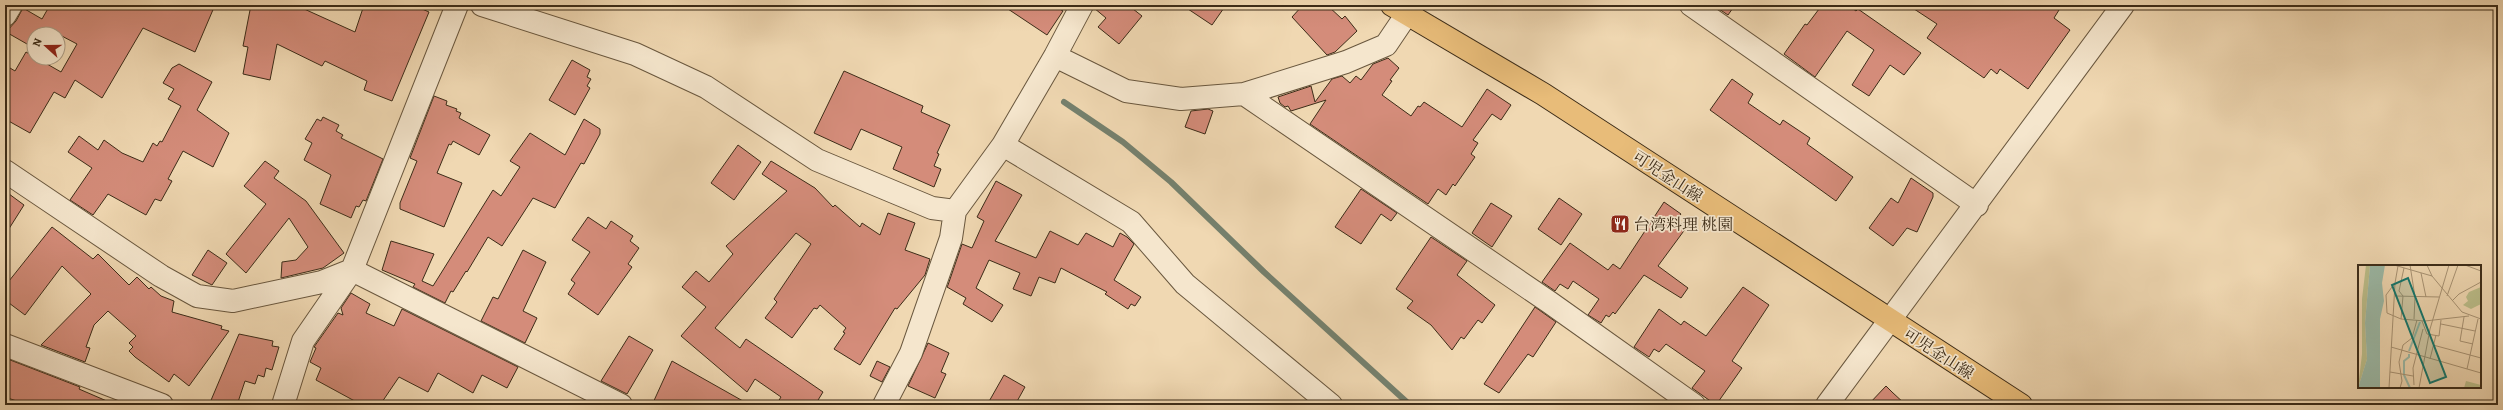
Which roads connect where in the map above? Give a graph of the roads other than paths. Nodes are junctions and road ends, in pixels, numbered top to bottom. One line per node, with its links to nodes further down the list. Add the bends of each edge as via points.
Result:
1 (10, 5): 8 (street)
2 (457, 5): 15 (street)
3 (482, 5): 14 (street, via 635,54 706,87 818,160 932,208)
4 (1082, 5): 9 (street)
5 (1691, 5): 13 (street)
6 (2123, 5): 13 (street)
7 (1404, 8): 10 (street, via 1386,45 1346,62); 16 (main road, 可児金山線, via 1543,94)
8 (5, 14)
9 (1056, 56): 10 (street, via 1126,91 1181,99); 11 (street)
10 (1244, 94): 23 (street, via 1543,298)
11 (1003, 145): 14 (street); 22 (street, via 1131,222 1184,284)
12 (5, 171): 15 (street, via 161,276 196,296 233,301 322,282)
13 (1977, 205): 16 (street)
14 (955, 211): 21 (street, via 951,238 911,353)
15 (352, 270): 19 (street, via 302,341); 20 (street)
16 (1889, 320): 24 (street); 25 (main road, 可児金山線)
17 (5, 345): 18 (street)
18 (162, 405)
19 (283, 405)
20 (621, 405)
21 (884, 405)
22 (1331, 405)
23 (1694, 405)
24 (1827, 405)
25 (2021, 405)

